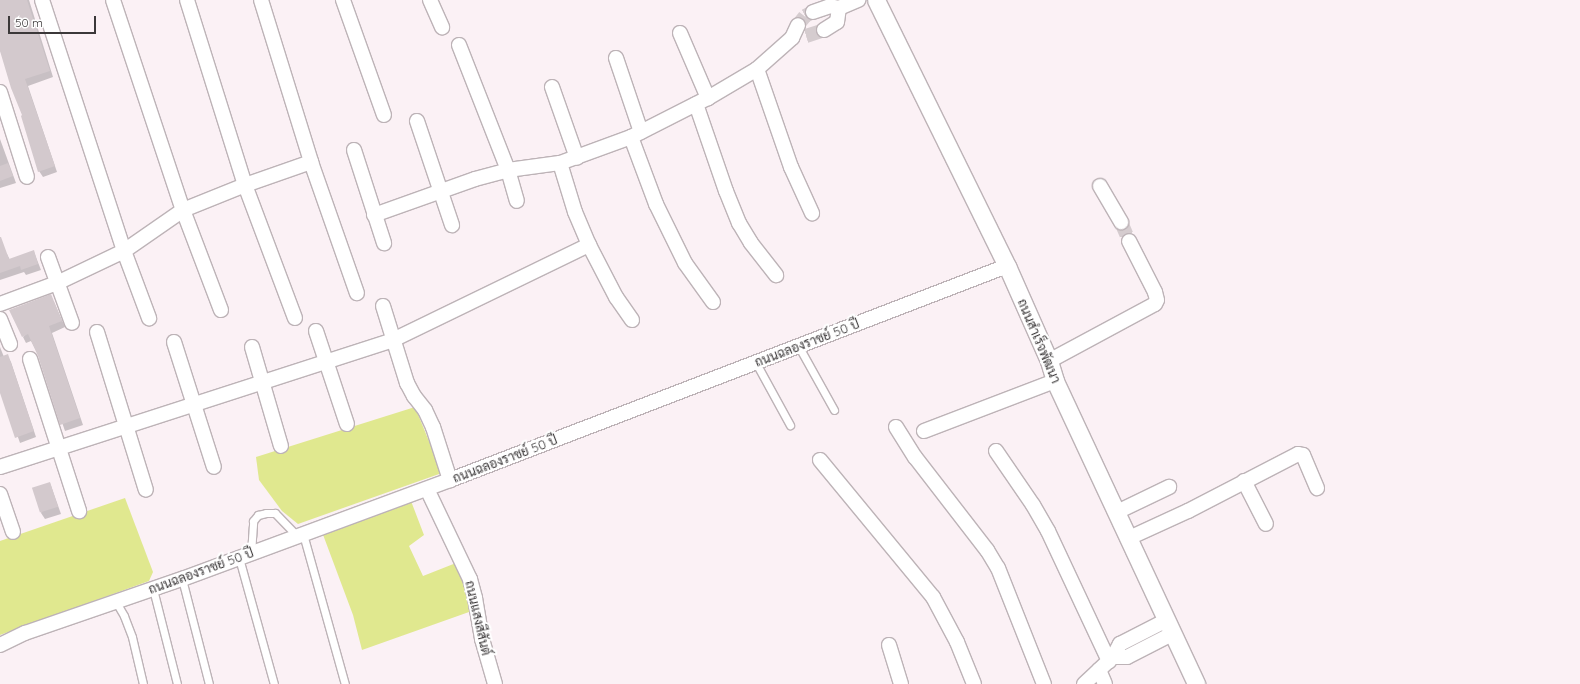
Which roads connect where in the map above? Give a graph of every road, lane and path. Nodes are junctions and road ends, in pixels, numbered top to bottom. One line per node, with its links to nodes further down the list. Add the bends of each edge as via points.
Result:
1 (42, 0): 42 (street)
2 (113, 0): 34 (street)
3 (187, 0): 30 (street)
4 (262, 0): 26 (street)
5 (343, 0): 21 (street)
6 (430, 0): 11 (street)
7 (858, 0): 9 (street)
8 (876, 0): 44 (street, ถนนสำเร็จพัฒนา)
9 (842, 7): 10 (street, via 830,6); 12 (street, via 837,22)
10 (813, 12)
11 (442, 27)
12 (824, 30)
13 (680, 33): 20 (street)
14 (799, 33): 17 (street)
15 (459, 45): 28 (street)
16 (616, 58): 23 (street)
17 (757, 69): 20 (street); 35 (street, via 791,167)
18 (552, 87): 25 (street)
19 (0, 92): 29 (street)
20 (702, 101): 23 (street); 45 (street, via 726,191 739,223)
21 (384, 115)
22 (417, 121): 32 (street)
23 (636, 135): 25 (street); 48 (street, via 656,204 685,263)
24 (354, 150): 36 (street)
25 (577, 158): 27 (street)
26 (311, 162): 30 (street); 47 (street)
27 (560, 163): 28 (street); 41 (street, via 575,212)
28 (508, 170): 32 (street); 33 (street)
29 (27, 177)
30 (245, 185): 34 (street); 53 (street)
31 (1100, 186): 37 (street)
32 (441, 191): 36 (street); 38 (street)
33 (517, 200)
34 (183, 210): 42 (street); 51 (street)
35 (812, 213)
36 (374, 214): 40 (street)
37 (1121, 222)
38 (452, 225)
39 (1130, 240): 66 (street, via 1155,292 1155,304)
40 (384, 243)
41 (589, 245): 55 (street, via 616,298); 59 (street)
42 (124, 251): 46 (street); 52 (street)
43 (48, 257): 46 (street)
44 (1007, 266): 62 (street, ถนนฉลองราชย์ 50 ปี); 66 (street, ถนนสำเร็จพัฒนา)
45 (776, 275)
46 (57, 283): 49 (street); 56 (street)
47 (357, 293)
48 (713, 302)
49 (0, 304)
50 (383, 306): 59 (street)
51 (221, 310)
52 (148, 318)
53 (295, 318)
54 (0, 319): 61 (street)
55 (632, 320)
56 (72, 323)
57 (316, 331): 65 (street)
58 (97, 332): 74 (street)
59 (393, 340): 65 (street); 83 (street, via 407,383 433,427)
60 (174, 342): 70 (street)
61 (10, 344)
62 (800, 347): 67 (street, ถนนฉลองราชย์ 50 ปี); 71 (lane)
63 (252, 348): 69 (street)
64 (30, 359): 78 (street)
65 (326, 361): 69 (street); 72 (street)
66 (1049, 361): 68 (street, ถนนสำเร็จพัฒนา)
67 (756, 363): 73 (lane); 83 (street, ถนนฉลองราชย์ 50 ปี)
68 (1055, 381): 76 (street); 91 (street, ถนนสำเร็จพัฒนา)
69 (261, 382): 70 (street); 77 (street)
70 (194, 404): 74 (street); 82 (street)
71 (834, 410)
72 (348, 424)
73 (790, 425)
74 (126, 427): 78 (street); 88 (street)
75 (896, 427): 112 (street, via 915,457 998,568)
76 (924, 431)
77 (281, 446)
78 (58, 448): 81 (street); 90 (street)
79 (996, 451): 103 (street, via 1048,531)
80 (820, 460): 111 (street, via 933,597 957,642)
81 (0, 467)
82 (214, 468)
83 (450, 480): 87 (street, ถนนฉลองราชย์ 50 ปี)
84 (1244, 481): 86 (street, via 1298,454 1303,456); 92 (street); 95 (street, via 1188,511)
85 (1169, 487): 91 (street)
86 (1317, 488)
87 (427, 489): 94 (street, ถนนฉลองราชย์ 50 ปี); 109 (street, ถนนแสงสีสันต์, via 470,579 482,639)
88 (146, 490)
89 (0, 494): 93 (street)
90 (79, 511)
91 (1116, 512): 95 (street, ถนนสำเร็จพัฒนา)
92 (1266, 524)
93 (13, 532)
94 (300, 535): 96 (street, ถนนฉลองราชย์ 50 ปี); 96 (lane, via 275,513 258,516 253,521); 108 (lane)
95 (1129, 538): 100 (street, ถนนสำเร็จพัฒนา)
96 (245, 556): 97 (street, ถนนฉลองราชย์ 50 ปี); 107 (lane)
97 (182, 579): 98 (street, ถนนฉลองราชย์ 50 ปี); 106 (lane)
98 (153, 589): 99 (street, ถนนฉลองราชย์ 50 ปี); 105 (lane)
99 (116, 602): 101 (street, ถนนฉลองราชย์ 50 ปี, via 25,632); 104 (lane, via 132,637)
100 (1169, 628): 103 (street, via 1120,644); 115 (street, ถนนสำเร็จพัฒนา)
101 (1, 645)
102 (889, 645): 110 (street)
103 (1107, 662): 113 (street); 114 (street)
104 (143, 684)
105 (177, 684)
106 (209, 684)
107 (274, 684)
108 (345, 684)
109 (495, 684)
110 (901, 684)
111 (974, 684)
112 (1044, 684)
113 (1084, 684)
114 (1105, 684)
115 (1196, 684)

